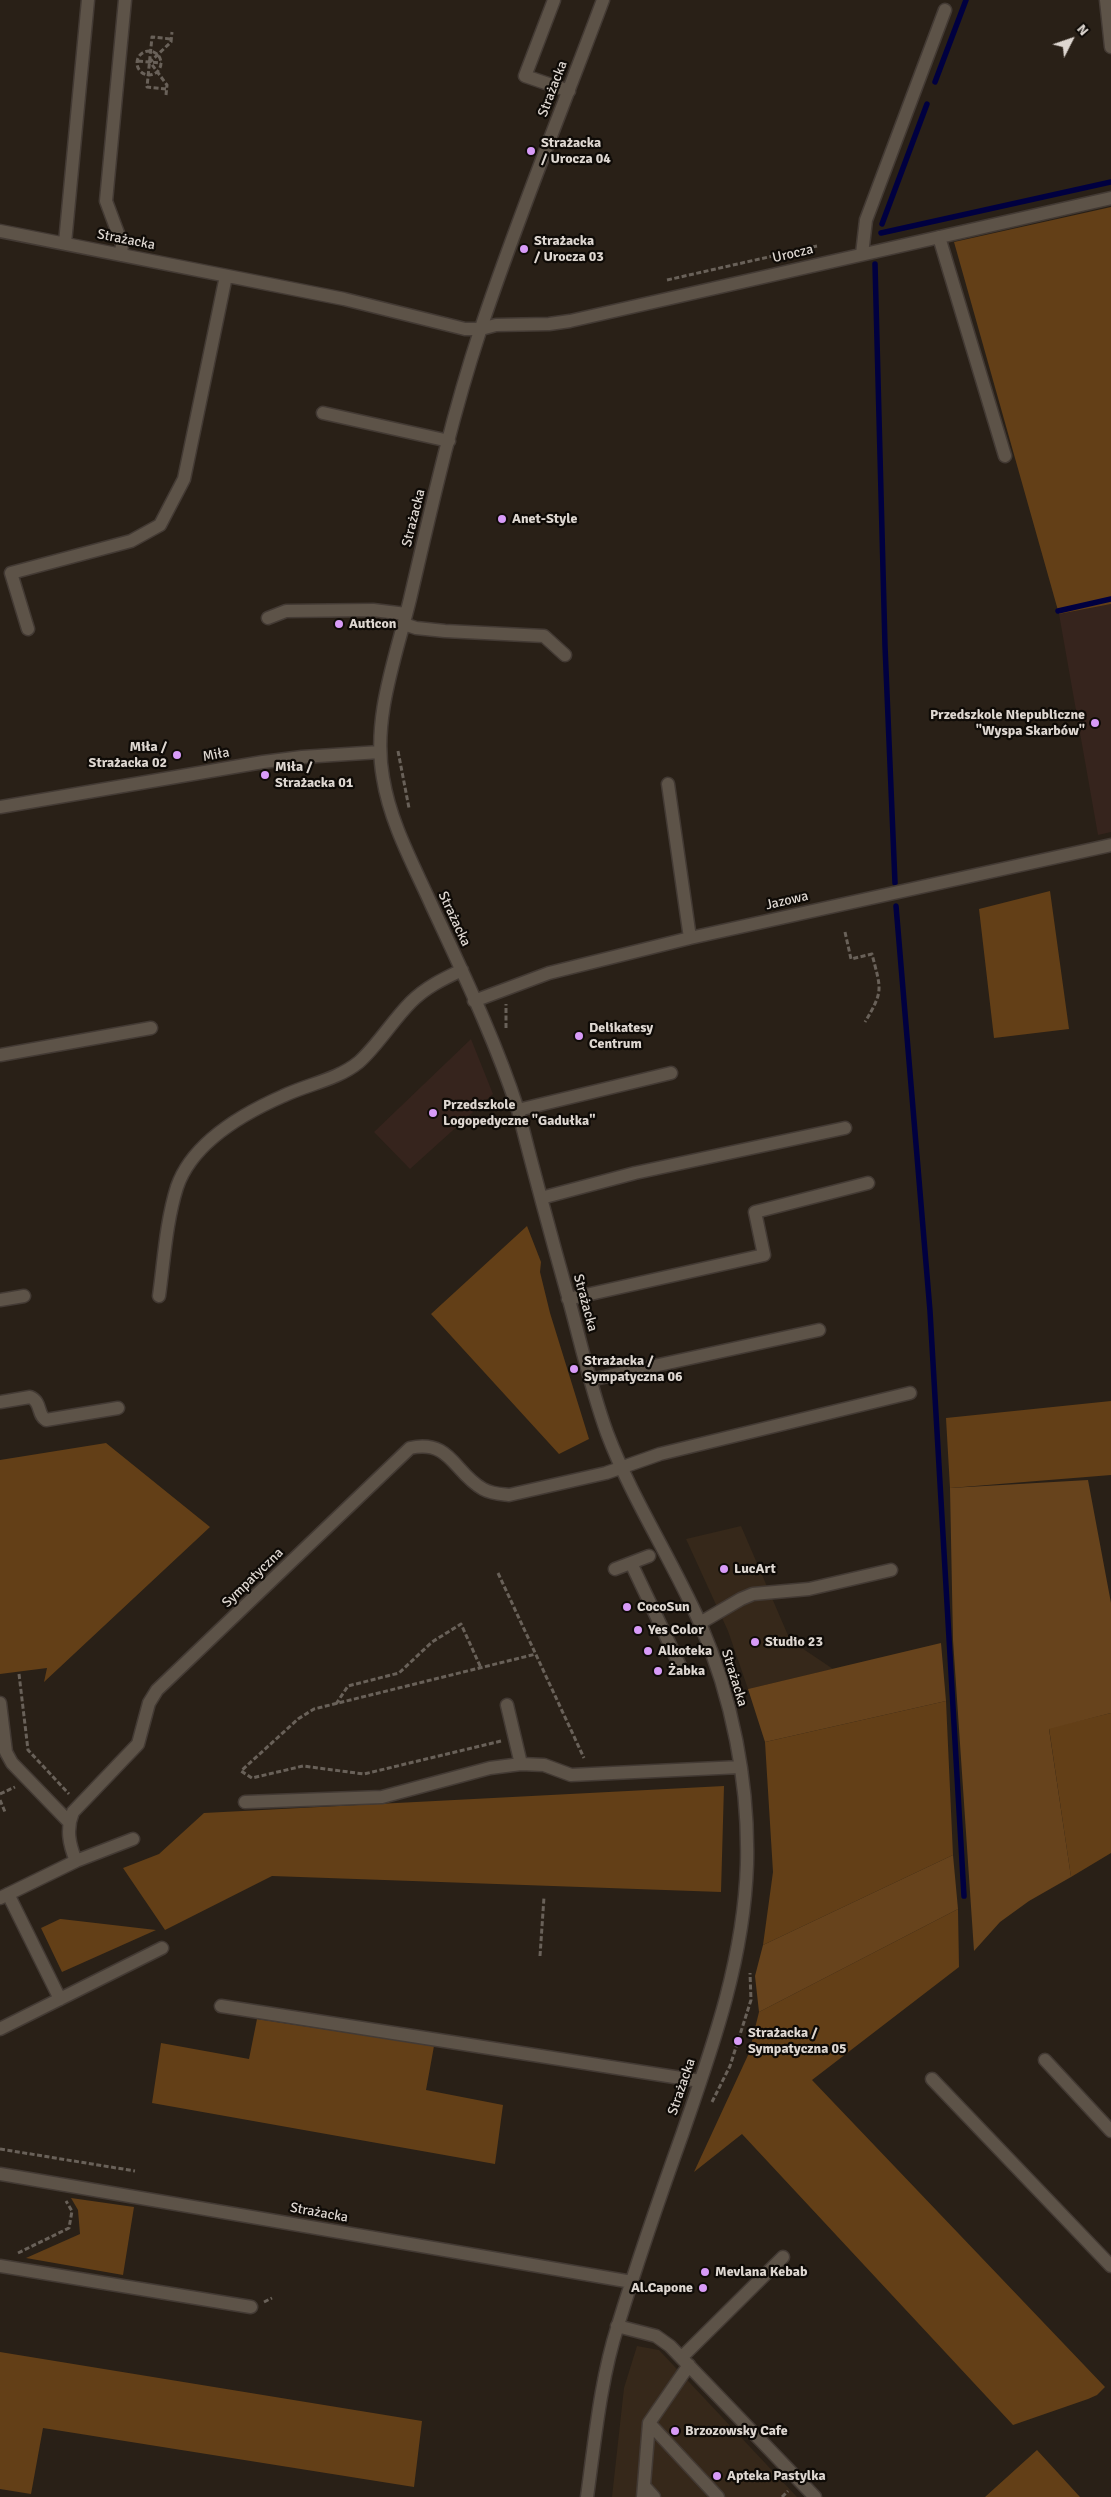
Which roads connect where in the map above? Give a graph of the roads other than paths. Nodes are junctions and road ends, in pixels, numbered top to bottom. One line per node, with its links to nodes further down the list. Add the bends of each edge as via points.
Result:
1 (88, 0): 12 (street)
2 (125, 0): 14 (street, via 106,201 122,244)
3 (554, 0): 8 (street, via 525,76)
4 (603, 0): 8 (street, Strażacka)
5 (1106, 0): 7 (street)
6 (945, 10): 13 (street, via 866,220)
7 (1111, 47)
8 (569, 91): 16 (street, Strażacka)
9 (1111, 198): 11 (street, Urocza)
10 (0, 231): 12 (street, Strażacka)
11 (939, 237): 13 (street, Urocza); 19 (street)
12 (66, 243): 14 (street, Strażacka)
13 (862, 254): 16 (street, Urocza, via 570,321 496,325)
14 (122, 255): 15 (street, Strażacka)
15 (226, 276): 16 (street, Strażacka, via 344,299 465,329); 22 (street, via 184,479 160,525 131,541 12,573)
16 (481, 329): 18 (street, Strażacka)
17 (323, 413): 18 (street)
18 (449, 441): 21 (street, Strażacka)
19 (1005, 456)
20 (268, 618): 21 (street, via 286,611 373,610)
21 (405, 619): 23 (street, via 416,628 544,636); 24 (street, Strażacka, via 382,714)
22 (28, 629)
23 (565, 655)
24 (380, 752): 26 (street, Miła, via 263,762); 29 (street, Strażacka, via 389,805)
25 (668, 784): 28 (street)
26 (0, 807)
27 (1111, 846): 28 (street, Jazowa)
28 (690, 938): 30 (street, Jazowa, via 549,973)
29 (462, 970): 30 (street, Strażacka); 39 (street, via 428,987 411,1002 359,1062 335,1077 304,1086 272,1101 207,1142 191,1162 178,1187 168,1230)
30 (474, 1001): 34 (street, Strażacka, via 506,1070)
31 (151, 1028): 32 (street)
32 (0, 1055)
33 (671, 1073): 34 (street)
34 (518, 1110): 37 (street, Strażacka)
35 (845, 1128): 37 (street, via 635,1173)
36 (868, 1183): 40 (street, via 755,1212 764,1255)
37 (541, 1198): 40 (street, Strażacka)
38 (24, 1296): 41 (street)
39 (160, 1296)
40 (568, 1299): 43 (street, Strażacka)
41 (0, 1300)
42 (819, 1330): 43 (street)
43 (590, 1380): 47 (street, Strażacka)
44 (910, 1393): 47 (street, Sympatyczna, via 660,1454)
45 (0, 1402): 46 (street, via 30,1398 37,1402 41,1416 46,1420)
46 (118, 1408)
47 (621, 1468): 52 (street, Strażacka); 59 (street, Sympatyczna, via 509,1495 495,1494 474,1482 445,1453 423,1445 410,1448 158,1690 149,1703 138,1744 73,1812)
48 (649, 1556): 49 (street)
49 (631, 1563): 50 (street); 53 (street)
50 (615, 1569)
51 (890, 1570): 52 (street, via 809,1589 753,1594)
52 (700, 1624): 57 (street, Strażacka, via 724,1692)
53 (681, 1668)
54 (0, 1703): 59 (street, via 6,1752 12,1763)
55 (507, 1705): 56 (street)
56 (522, 1764): 57 (street, via 544,1765 572,1775); 58 (street, via 490,1768 382,1796)
57 (740, 1767): 69 (street, Strażacka, via 747,1861 739,1947 726,2005)
58 (245, 1802)
59 (69, 1822): 61 (street, via 71,1850)
60 (133, 1839): 61 (street)
61 (76, 1861): 62 (street)
62 (4, 1896): 64 (street)
63 (162, 1948): 64 (street)
64 (60, 1998): 66 (street)
65 (221, 2006): 69 (street)
66 (0, 2029)
67 (1044, 2060): 70 (street)
68 (932, 2079): 74 (street)
69 (700, 2081): 75 (street, Strażacka)
70 (1111, 2131)
71 (0, 2174): 75 (street, Strażacka)
72 (783, 2257): 78 (street)
73 (0, 2266): 76 (street)
74 (1111, 2266)
75 (632, 2282): 77 (street, Strażacka)
76 (251, 2307)
77 (617, 2326): 78 (street, via 656,2336); 81 (street, Strażacka, via 603,2389)
78 (686, 2361): 79 (street); 84 (street)
79 (649, 2423): 80 (street); 83 (street)
80 (644, 2491): 82 (street)
81 (587, 2497)
82 (654, 2497)
83 (718, 2497)
84 (815, 2497)

